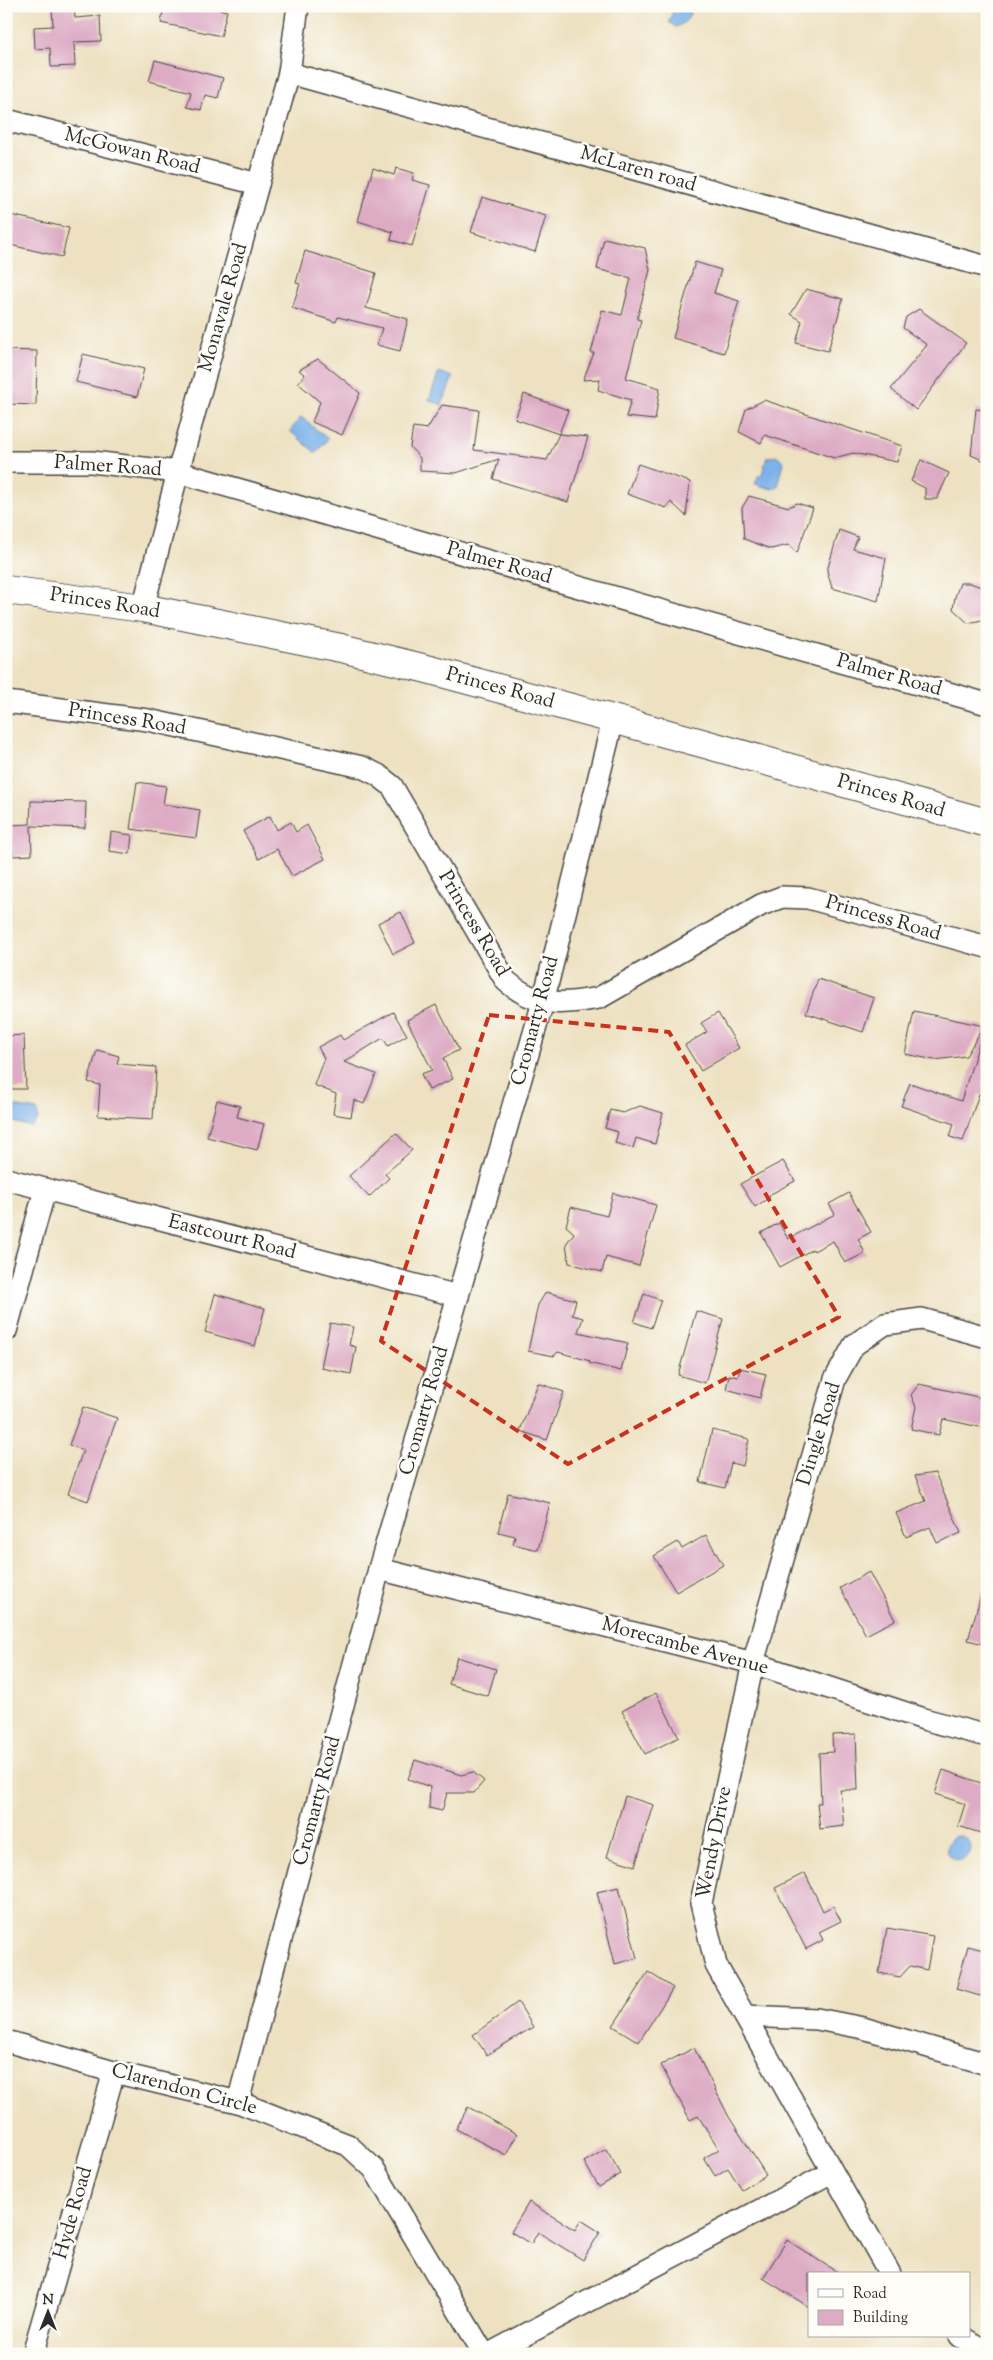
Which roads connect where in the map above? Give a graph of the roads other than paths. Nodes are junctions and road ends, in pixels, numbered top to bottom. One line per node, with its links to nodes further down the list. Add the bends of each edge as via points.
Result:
1 (298, 6): 2 (street, Monavale Road)
2 (290, 73): 4 (street, Monavale Road); 5 (street, McLaren road)
3 (6, 120): 4 (street, McGowan Road)
4 (258, 184): 7 (street, Monavale Road)
5 (987, 267)
6 (6, 462): 7 (street, Palmer Road, via 92,462)
7 (178, 472): 9 (street, Monavale Road); 11 (street, Palmer Road)
8 (6, 590): 9 (main road, Princes Road)
9 (143, 608): 12 (main road, Princes Road, via 340,648)
10 (6, 702): 15 (street, Princess Road, via 148,720 362,767 378,775 392,786 506,982 520,994)
11 (987, 704)
12 (614, 720): 13 (main road, Princes Road); 15 (street, Cromarty Road)
13 (987, 824)
14 (987, 947): 15 (street, Princess Road, via 808,898 782,897 761,905 599,998 570,1004)
15 (543, 1002): 18 (street, Cromarty Road)
16 (6, 1179): 17 (street, Eastcourt Road)
17 (45, 1190): 18 (street, Eastcourt Road); 19 (street)
18 (458, 1296): 21 (street, Cromarty Road)
19 (6, 1331)
20 (987, 1337): 22 (street, Dingle Road, via 922,1319 884,1324 854,1345 835,1379)
21 (379, 1569): 22 (street, Morecambe Avenue); 28 (street, Cromarty Road)
22 (753, 1663): 23 (street, Morecambe Avenue, via 927,1720); 24 (street, Wendy Drive, via 701,1903 716,1965)
23 (987, 1736)
24 (745, 2016): 26 (street, via 818,2018); 29 (street, Wendy Drive)
25 (6, 2041): 27 (street, Clarendon Circle)
26 (987, 2064)
27 (114, 2072): 28 (street, Clarendon Circle); 33 (street, Hyde Road)
28 (238, 2102): 34 (street, Clarendon Circle, via 348,2145 374,2169)
29 (832, 2172): 30 (street, Wendy Drive); 35 (street)
30 (889, 2272)
31 (964, 2338): 32 (street)
32 (987, 2350)
33 (33, 2354)
34 (484, 2354)
35 (489, 2354)

